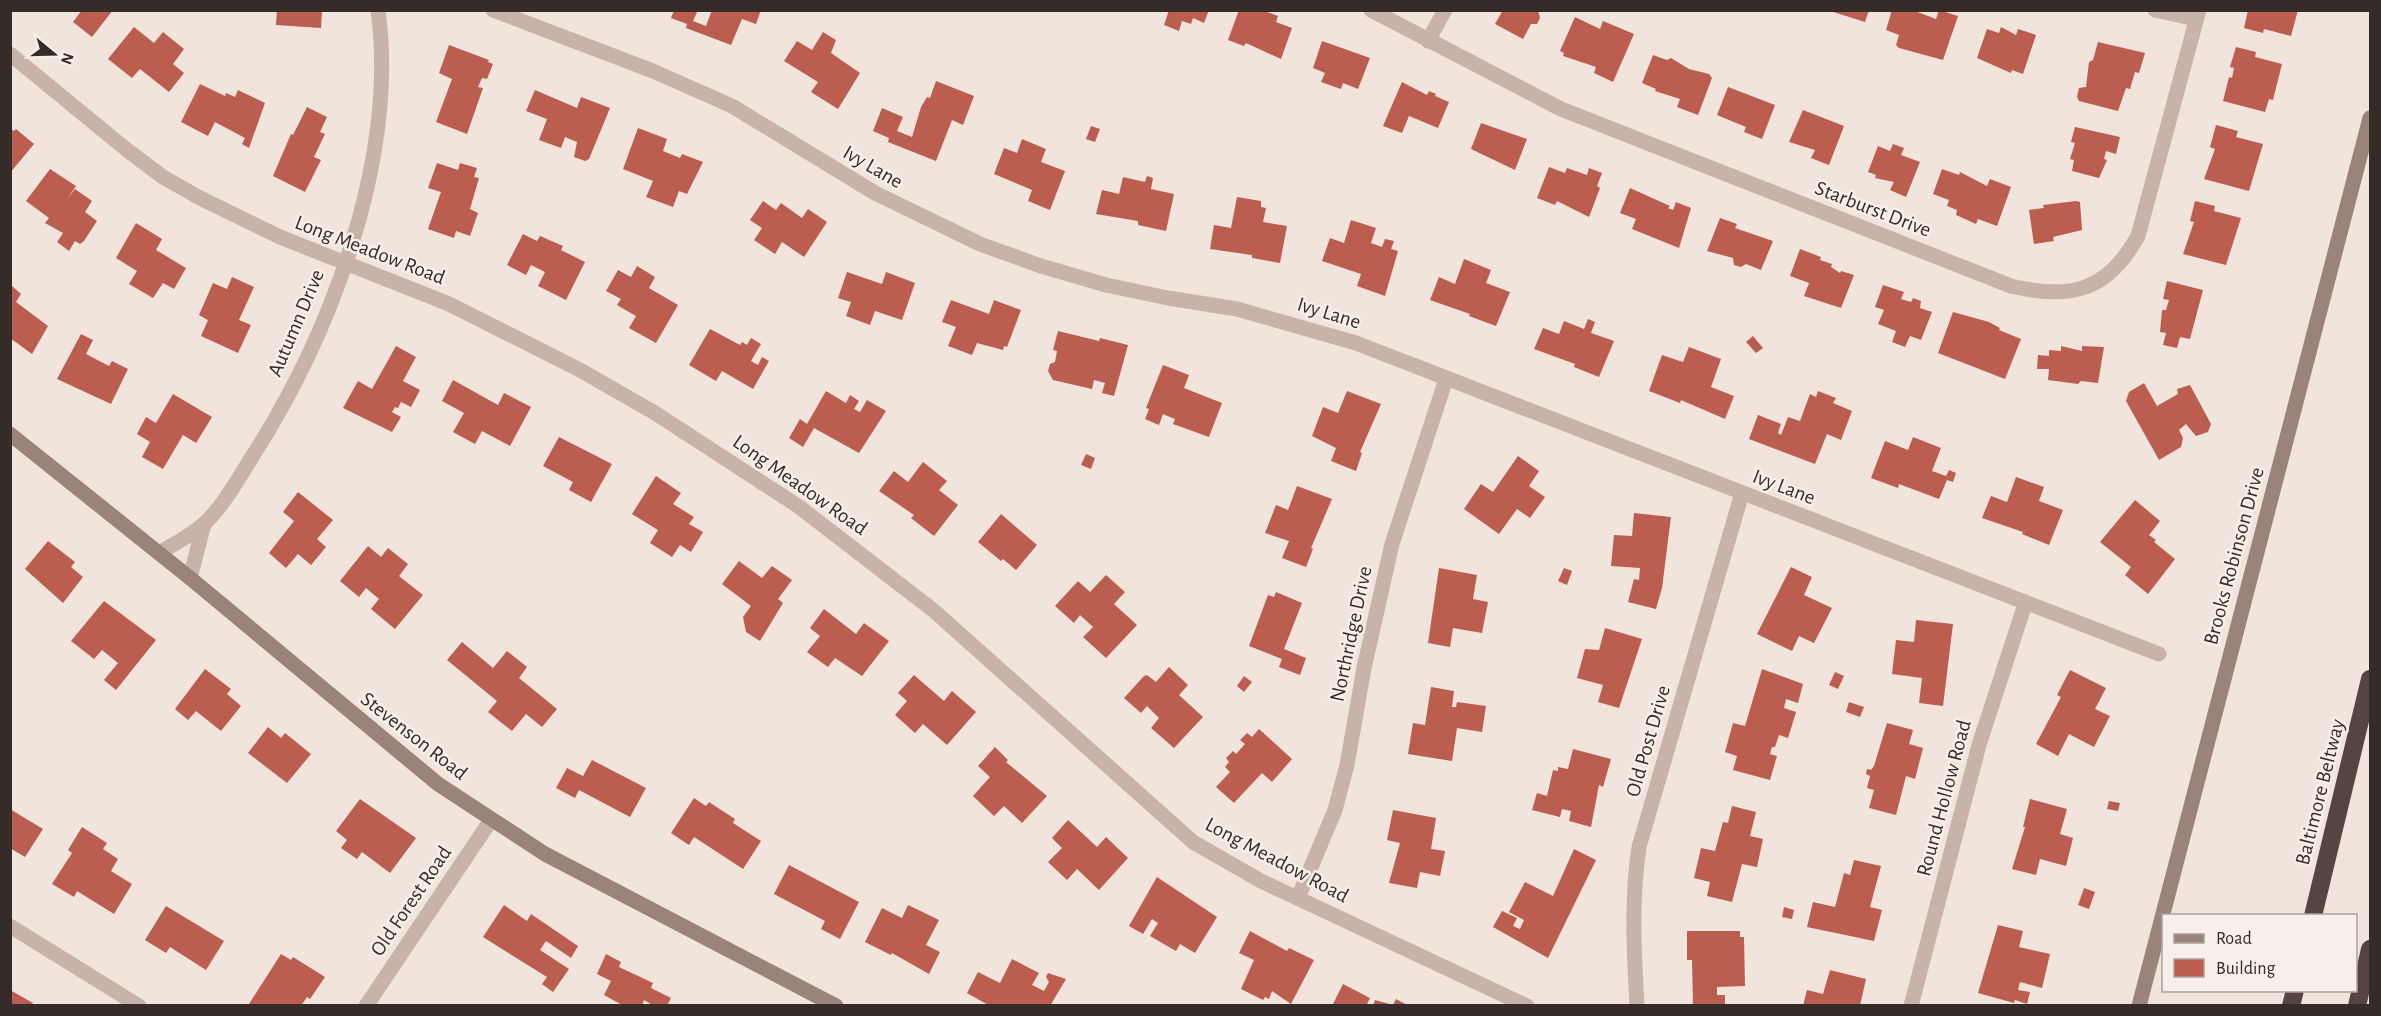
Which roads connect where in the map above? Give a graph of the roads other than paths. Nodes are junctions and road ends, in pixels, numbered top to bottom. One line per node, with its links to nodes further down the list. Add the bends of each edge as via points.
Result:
1 (378, 10): 10 (street, Autumn Drive, via 382,65 374,161)
2 (493, 10): 11 (street, Ivy Lane, via 732,106 875,193 980,244 1106,285 1237,309 1297,325 1356,343)
3 (1371, 10): 7 (street, Starburst Drive)
4 (1445, 10): 7 (street)
5 (2154, 10): 6 (street)
6 (2198, 15): 7 (street, Starburst Drive, via 2138,236 2127,257 2109,275 2088,288 2065,293 2040,293 2011,286 1626,136 1561,109)
7 (1428, 41)
8 (10, 54): 10 (street, Long Meadow Road, via 163,177 280,237)
9 (2370, 118): 22 (main road, Brooks Robinson Drive)
10 (344, 261): 14 (street, Autumn Drive, via 286,400 226,497); 21 (street, Long Meadow Road, via 507,332 655,413 732,461 798,506 933,610 1194,842)
11 (1446, 379): 13 (street, Ivy Lane); 21 (street, Northridge Drive, via 1392,544 1335,810)
12 (10, 434): 15 (main road, Stevenson Road)
13 (1742, 493): 17 (street, Ivy Lane); 31 (street, Old Post Drive, via 1639,847 1633,924)
14 (204, 524): 15 (street, Autumn Drive); 16 (street, Autumn Drive)
15 (159, 554): 16 (main road, Stevenson Road)
16 (190, 578): 20 (main road, Stevenson Road, via 378,736)
17 (2025, 603): 18 (street, Ivy Lane); 32 (street, Round Hollow Road, via 1979,745)
18 (2159, 654)
19 (2370, 679): 23 (highway, Baltimore Beltway)
20 (491, 820): 28 (street, Old Forest Road); 29 (main road, Stevenson Road, via 624,897)
21 (1298, 898): 30 (street, Long Meadow Road)
22 (2163, 914)
23 (2313, 914)
24 (2162, 917): 33 (main road, Brooks Robinson Drive)
25 (10, 926): 27 (street)
26 (2370, 949): 34 (highway)
27 (139, 1005)
28 (366, 1005)
29 (836, 1005)
30 (1527, 1005)
31 (1637, 1005)
32 (1911, 1005)
33 (2139, 1005)
34 (2357, 1005)

